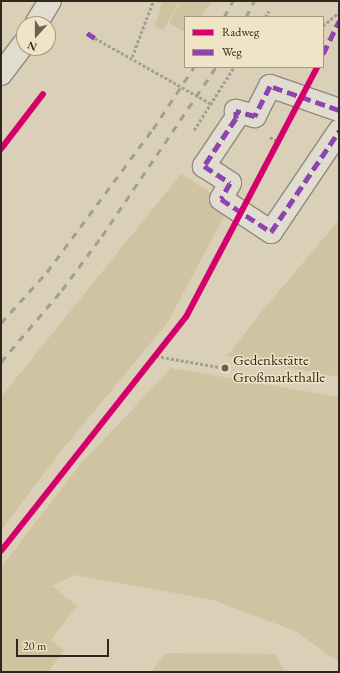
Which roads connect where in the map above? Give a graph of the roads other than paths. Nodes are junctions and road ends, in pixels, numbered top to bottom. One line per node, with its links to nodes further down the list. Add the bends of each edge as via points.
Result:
1 (50, 1): 2 (street)
2 (41, 16)
3 (16, 54): 4 (street)
4 (1, 74)
5 (339, 110): 6 (street, via 270,86 255,116 236,112 236,118 204,166 230,182 221,199 271,232)
6 (339, 131)

